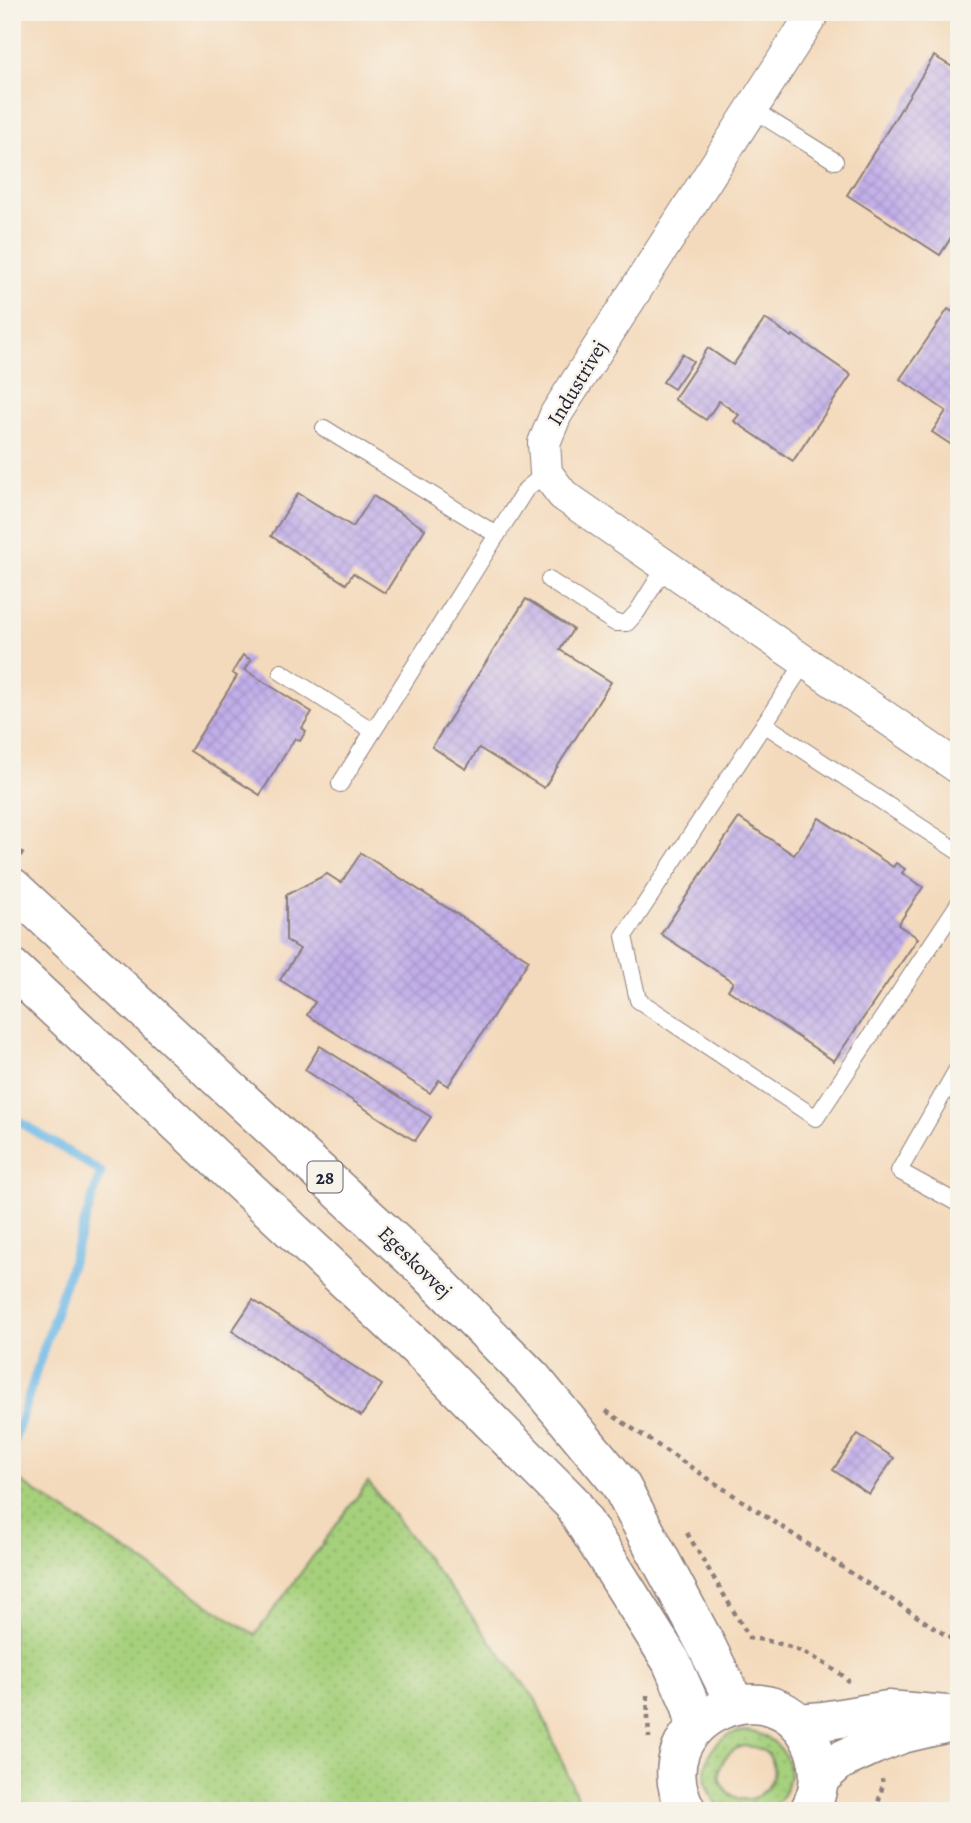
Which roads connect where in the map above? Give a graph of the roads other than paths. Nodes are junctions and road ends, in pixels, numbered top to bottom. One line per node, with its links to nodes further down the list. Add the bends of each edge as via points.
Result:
1 (814, 12): 2 (street, Industrivej)
2 (752, 109): 3 (lane); 5 (street, Industrivej, via 556,414 544,443)
3 (835, 161)
4 (324, 428): 6 (lane)
5 (546, 473): 6 (lane, via 526,489); 7 (street, via 563,495)
6 (497, 535): 12 (lane)
7 (666, 566): 8 (lane, via 626,623 615,623); 9 (street)
8 (549, 580)
9 (805, 662): 11 (lane); 13 (street)
10 (281, 672): 12 (lane)
11 (764, 724): 15 (lane); 17 (lane, via 624,936 638,1000 816,1118)
12 (373, 731): 14 (lane)
13 (959, 768)
14 (340, 784)
15 (959, 852)
16 (12, 887): 21 (main road, Egeskovvej / 28, via 426,1271 533,1379 620,1484)
17 (959, 903)
18 (12, 968): 24 (main road, via 425,1355 572,1503 671,1661)
19 (959, 1066): 20 (lane, via 899,1171)
20 (959, 1204)
21 (735, 1704): 23 (main road, via 769,1706); 24 (main road)
22 (959, 1718): 23 (main road, via 888,1710); 25 (main road, via 902,1734 839,1761)
23 (797, 1723): 25 (main road, via 817,1758)
24 (696, 1726): 26 (main road, via 685,1740 676,1774)
25 (814, 1795)
26 (687, 1811)

